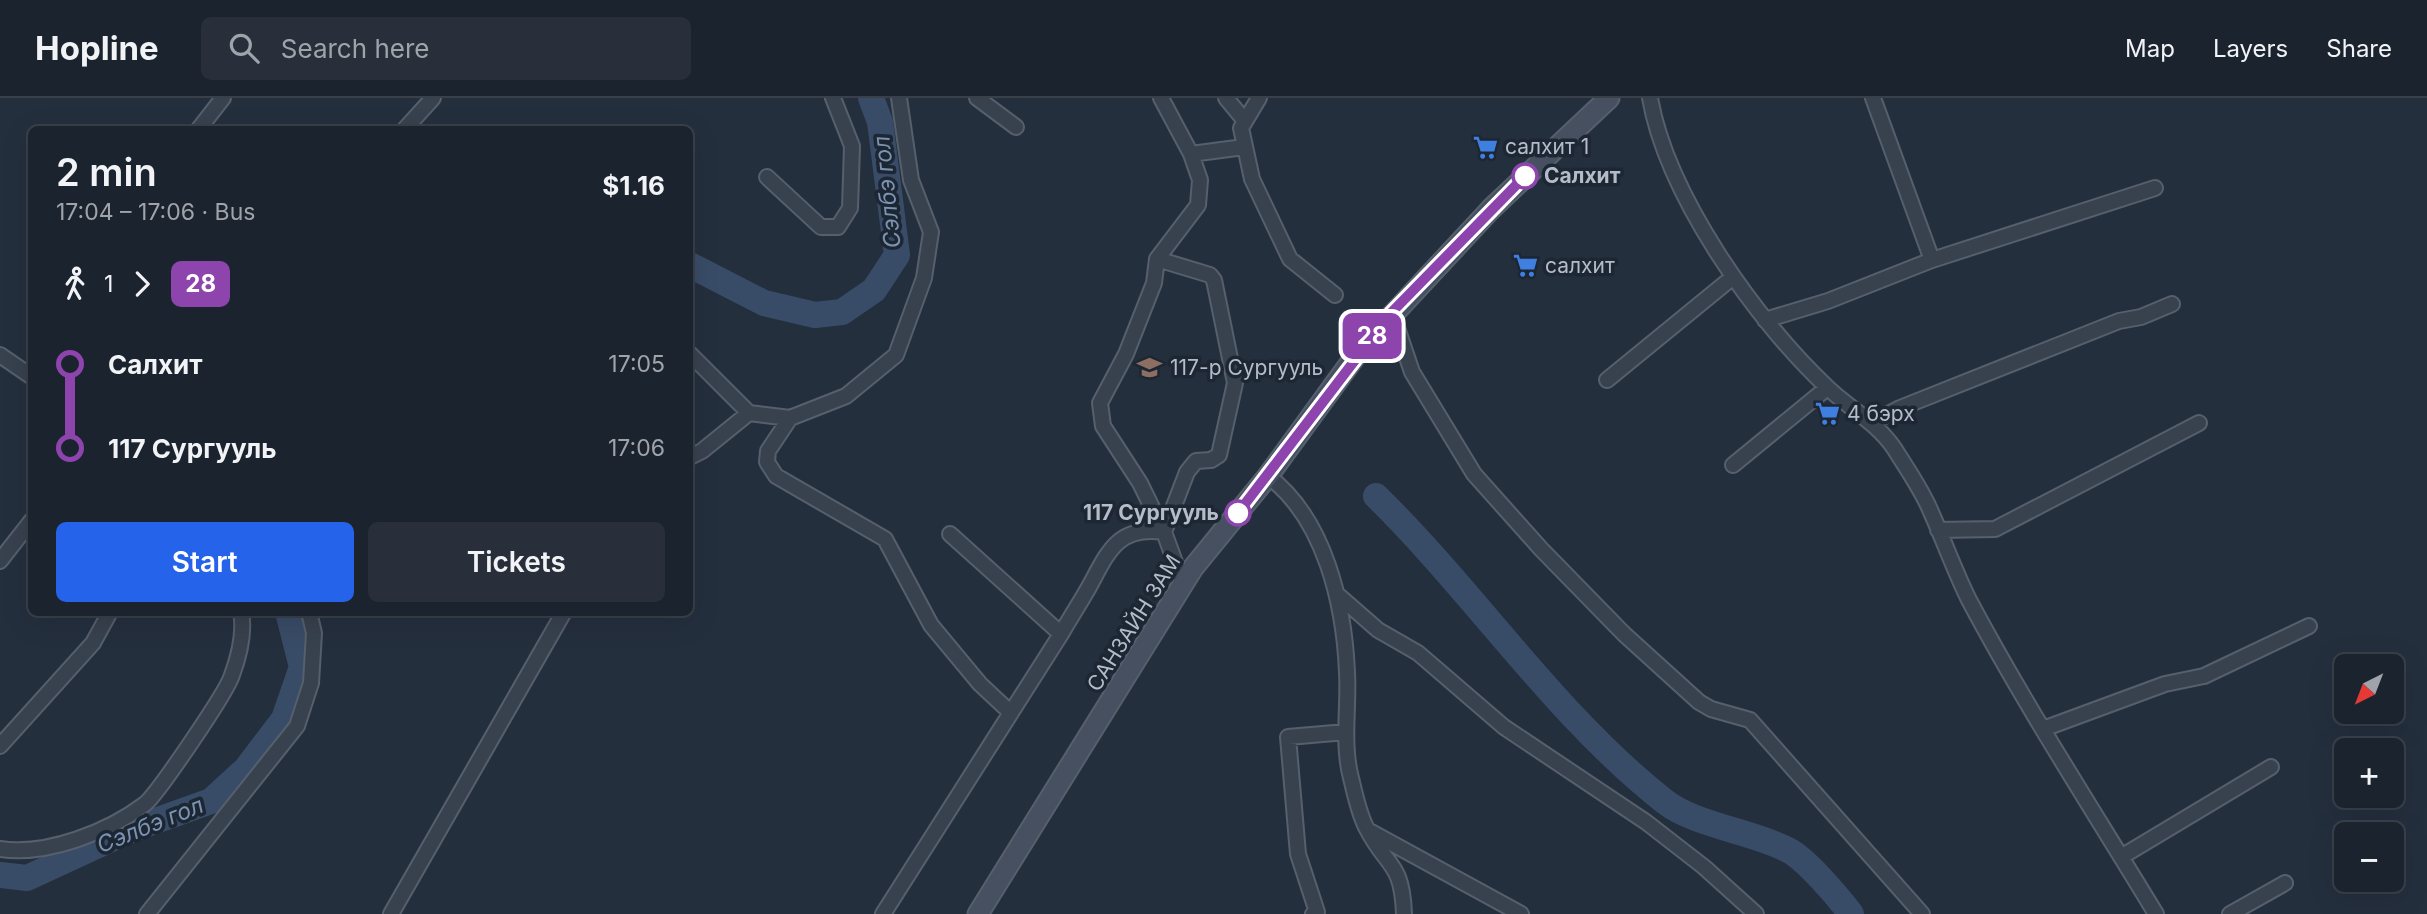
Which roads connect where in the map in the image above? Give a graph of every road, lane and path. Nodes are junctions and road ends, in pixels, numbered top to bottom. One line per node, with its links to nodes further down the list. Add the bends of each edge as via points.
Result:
1 (223, 98): 13 (street)
2 (433, 98): 14 (street)
3 (833, 98): 18 (street, via 852,146 850,208 838,227 821,227)
4 (899, 98): 33 (street, via 911,180 931,232 924,278 896,355 846,396)
5 (977, 98): 15 (street)
6 (1161, 98): 17 (street)
7 (1226, 98): 12 (street)
8 (1259, 98): 12 (street)
9 (1609, 98): 25 (main road, САНЗАЙН ЗАМ, via 1491,209)
10 (1650, 98): 22 (street, via 1675,177)
11 (1873, 98): 21 (street)
12 (1245, 121): 16 (street, via 1241,128)
13 (201, 126)
14 (408, 126)
15 (1016, 127)
16 (1244, 147): 17 (street); 23 (street, via 1252,179 1290,259)
17 (1191, 155): 20 (street, via 1200,180 1198,205)
18 (767, 177)
19 (2155, 188): 21 (street)
20 (1157, 259): 41 (street, via 1154,283 1126,354 1100,403 1103,426 1140,483); 41 (street, via 1214,280 1235,383 1219,455 1196,461 1188,472)
21 (1932, 260): 26 (street)
22 (1733, 278): 26 (street); 30 (street)
23 (1335, 295)
24 (2172, 304): 34 (street, via 2093,331)
25 (1391, 313): 38 (main road, САНЗАЙН ЗАМ); 69 (street, via 1412,372 1483,484 1541,550 1699,702 1750,720)
26 (1765, 320): 31 (street)
27 (0, 355): 29 (street)
28 (693, 358): 32 (street)
29 (28, 370)
30 (1607, 380)
31 (1827, 387): 34 (street); 37 (street)
32 (749, 413): 33 (street); 36 (street)
33 (790, 418): 52 (street, via 768,451 766,462 776,477 885,539 931,625)
34 (1871, 423): 40 (street, via 1897,454)
35 (2199, 424): 40 (street, via 1995,529)
36 (693, 456)
37 (1733, 465)
38 (1268, 476): 44 (main road, САНЗАЙН ЗАМ); 45 (street, via 1285,489 1308,523)
39 (28, 525): 43 (street)
40 (1938, 530): 53 (street, via 1969,599)
41 (1164, 532): 44 (street); 51 (street, via 1147,529 1130,534 1107,550)
42 (950, 534): 51 (street)
43 (0, 561)
44 (1183, 584): 64 (main road, САНЗАЙН ЗАМ)
45 (1338, 595): 54 (street, via 1347,672); 68 (street, via 1378,630 1418,653 1504,727 1646,822)
46 (108, 616): 55 (street, via 93,643)
47 (242, 616): 58 (street, via 244,628 232,678 165,782 146,803 62,845 17,852)
48 (310, 616): 61 (street, via 314,633 311,683 297,726)
49 (562, 616): 62 (street)
50 (2309, 626): 53 (street, via 2204,676 2165,684)
51 (1061, 634): 52 (street)
52 (1011, 713): 63 (street)
53 (2043, 729): 59 (street)
54 (1346, 732): 57 (street, via 1350,776); 65 (street, via 1289,737 1298,854 1317,912)
55 (0, 746)
56 (2271, 767): 59 (street)
57 (1367, 829): 66 (street, via 1398,871); 67 (street)
58 (0, 849)
59 (2121, 857): 70 (street)
60 (2285, 883): 71 (street)
61 (148, 914)
62 (391, 914)
63 (883, 914)
64 (978, 914)
65 (1313, 914)
66 (1404, 914)
67 (1521, 914)
68 (1756, 914)
69 (1922, 914)
70 (2156, 914)
71 (2230, 914)

